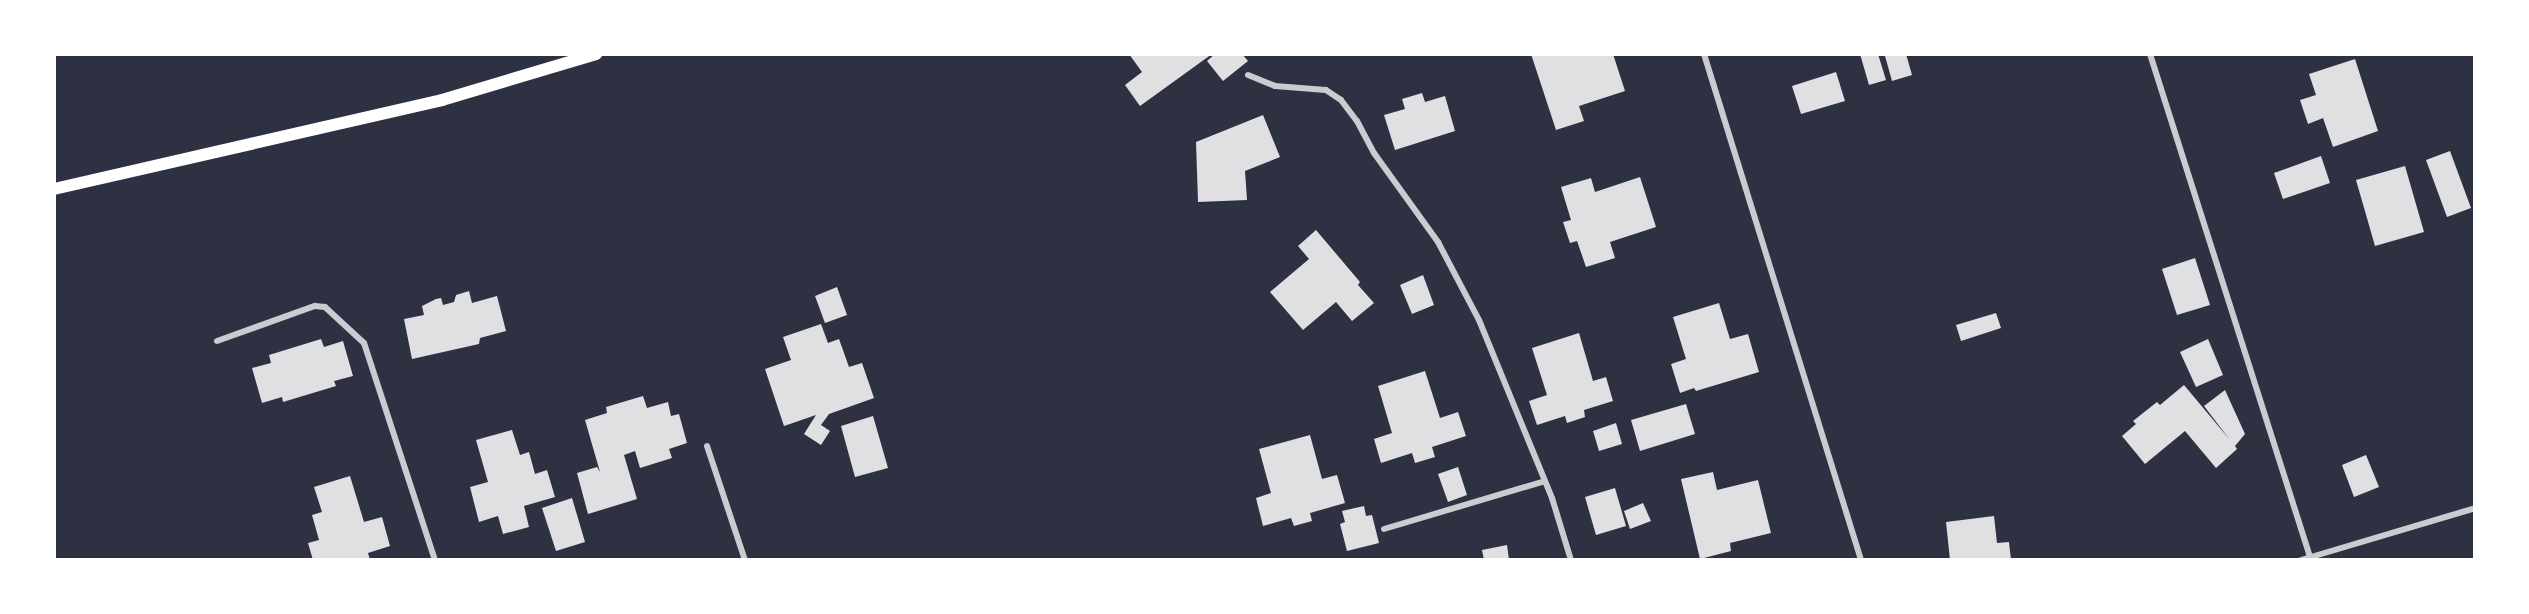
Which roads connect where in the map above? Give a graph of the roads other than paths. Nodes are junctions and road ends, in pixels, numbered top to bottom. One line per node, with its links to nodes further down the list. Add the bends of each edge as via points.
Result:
1 (596, 54): 5 (main road, via 442,100)
2 (1704, 54): 15 (street)
3 (2150, 54): 11 (street)
4 (1248, 75): 8 (street, via 1275,86 1326,90 1341,100 1358,121 1374,153 1438,242 1479,320)
5 (54, 189)
6 (217, 341): 12 (street, via 315,306 325,307 364,343)
7 (707, 446): 13 (street)
8 (1545, 481): 10 (street); 14 (street)
9 (2475, 508): 11 (street)
10 (1384, 529)
11 (2310, 557): 16 (street)
12 (435, 560)
13 (745, 560)
14 (1571, 560)
15 (1861, 560)
16 (2301, 560)

